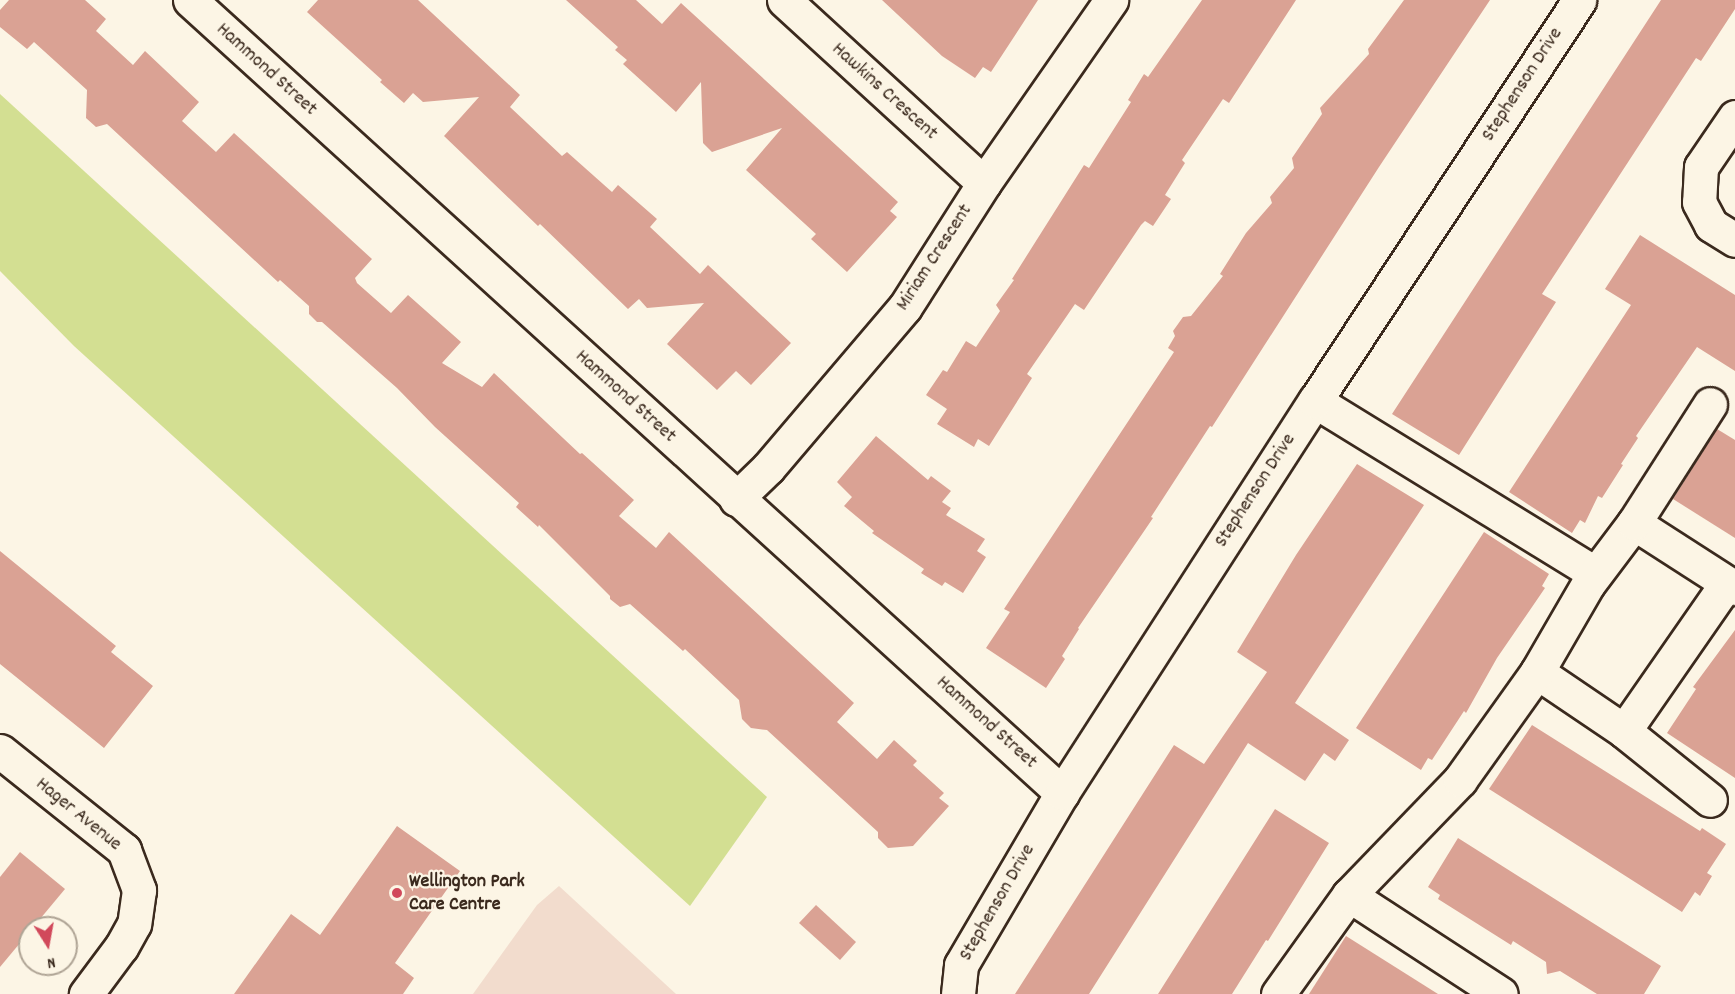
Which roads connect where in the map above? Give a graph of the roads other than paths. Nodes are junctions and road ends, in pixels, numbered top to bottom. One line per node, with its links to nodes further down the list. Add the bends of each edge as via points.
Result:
1 (190, 0): 10 (street, Hammond Street)
2 (784, 0): 6 (street, Hawkins Crescent)
3 (1111, 0): 6 (street, Miriam Crescent)
4 (1579, 0): 8 (street, Stephenson Drive)
5 (1735, 117): 7 (street, via 1701,167 1699,202 1712,225)
6 (984, 183): 10 (street, Miriam Crescent, via 905,307 768,468)
7 (1735, 240)
8 (1315, 401): 12 (street); 17 (street, Stephenson Drive)
9 (1710, 404): 11 (street)
10 (736, 499): 17 (street, Hammond Street)
11 (1634, 523): 12 (street); 13 (street)
12 (1595, 573): 14 (street)
13 (1731, 585): 15 (street)
14 (1537, 672): 15 (street); 19 (street, via 1460,780)
15 (1624, 731): 18 (street)
16 (0, 751): 21 (street, Hager Avenue, via 124,850 139,890 134,924)
17 (1062, 792): 20 (street, Stephenson Drive)
18 (1710, 800)
19 (1349, 896): 22 (street); 23 (street)
20 (960, 980)
21 (87, 994)
22 (1278, 994)
23 (1501, 994)

